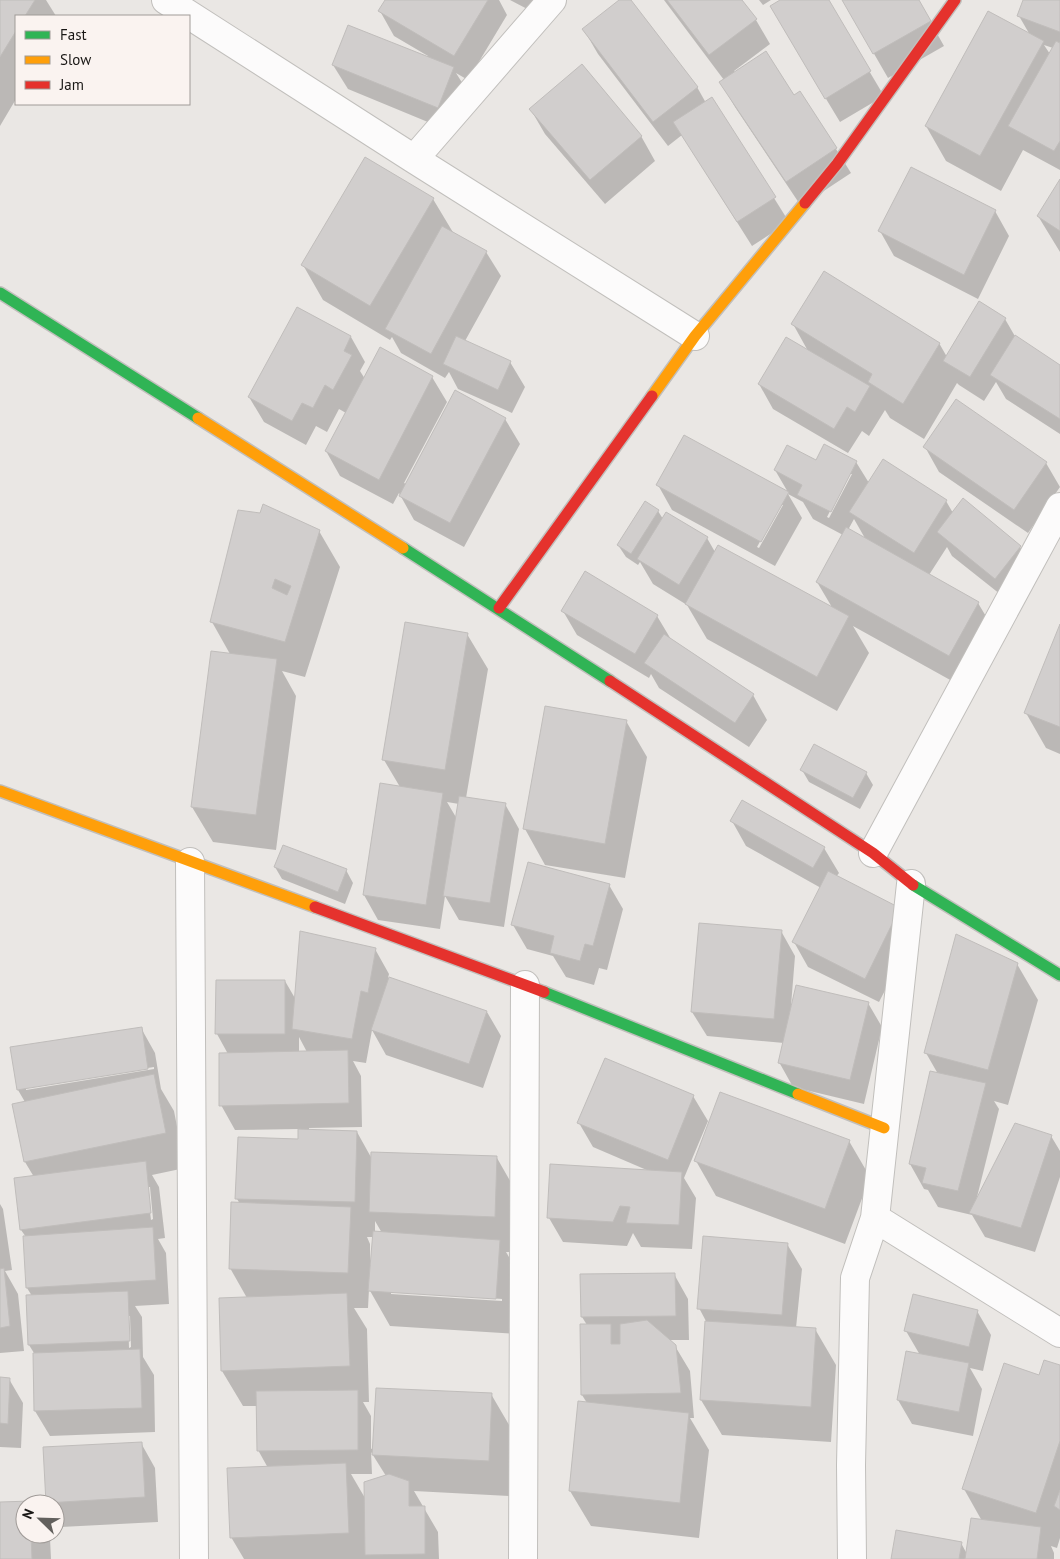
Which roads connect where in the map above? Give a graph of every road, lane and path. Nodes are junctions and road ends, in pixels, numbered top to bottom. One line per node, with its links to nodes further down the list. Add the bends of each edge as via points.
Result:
1 (166, 0): 4 (street)
2 (552, 0): 6 (street)
3 (955, 0): 8 (street, via 837,164)
4 (189, 15)
5 (190, 15): 6 (street)
6 (414, 159): 8 (street)
7 (0, 293): 10 (street)
8 (695, 336): 10 (street)
9 (1060, 507): 12 (street)
10 (499, 608): 12 (street)
11 (0, 791): 13 (street)
12 (873, 853): 14 (street)
13 (190, 862): 16 (street); 20 (street)
14 (910, 884): 15 (street); 17 (street)
15 (1060, 976)
16 (525, 985): 17 (street); 21 (street)
17 (884, 1128): 18 (street)
18 (875, 1218): 19 (street); 22 (street, via 855,1278)
19 (1060, 1334)
20 (194, 1559)
21 (523, 1559)
22 (852, 1559)

